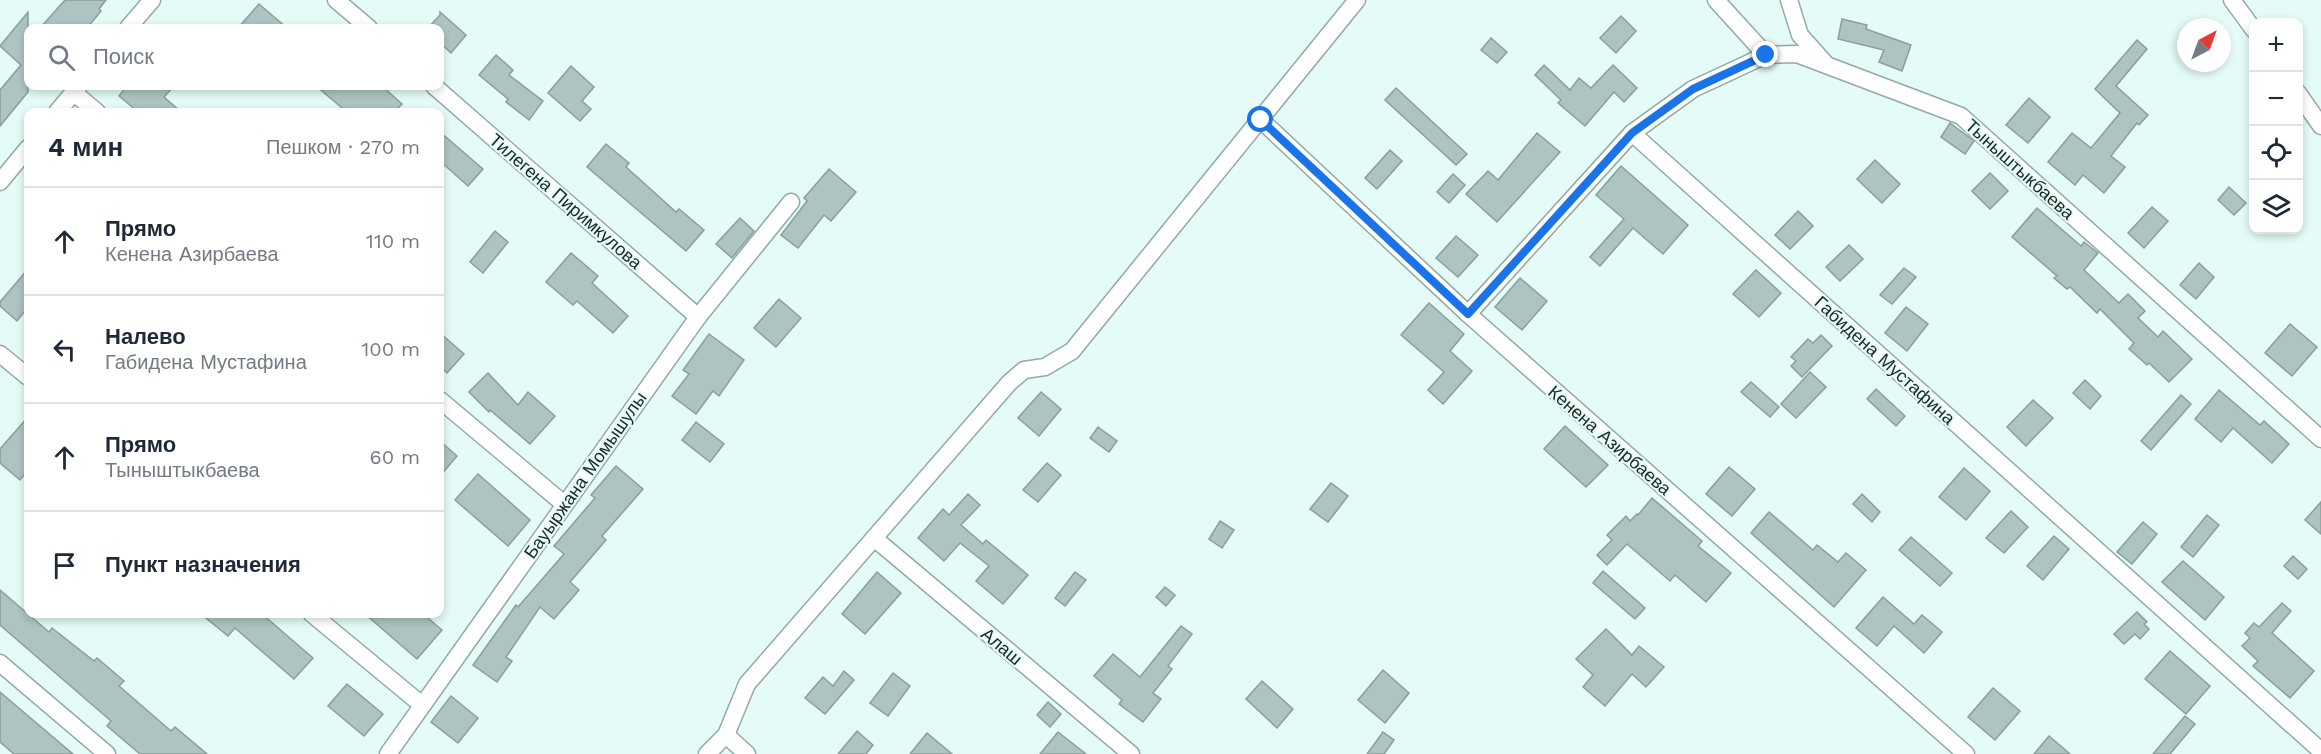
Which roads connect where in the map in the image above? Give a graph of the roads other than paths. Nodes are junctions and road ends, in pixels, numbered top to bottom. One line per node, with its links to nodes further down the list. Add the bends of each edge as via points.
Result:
1 (152, 0): 7 (street)
2 (336, 0): 8 (street)
3 (1357, 0): 18 (street)
4 (1716, 0): 10 (street)
5 (1789, 0): 11 (street, via 1800,35)
6 (2232, 0): 9 (street)
7 (131, 24)
8 (364, 24)
9 (2249, 24)
10 (1766, 55): 11 (street, Тыныштыкбаева, via 1797,54); 20 (street, Тыныштыкбаева, via 1693,89)
11 (1826, 64): 29 (street, Тыныштыкбаева, via 1961,116)
12 (75, 90): 16 (street)
13 (77, 90): 17 (street)
14 (439, 90): 25 (street, Тилегена Пиримкулова)
15 (2303, 100): 19 (street)
16 (60, 108)
17 (93, 108)
18 (1261, 120): 24 (street, Кенена Азирбаева); 31 (street, via 1072,351 1045,367 1024,370 1009,383)
19 (2321, 126)
20 (1632, 133): 24 (street); 36 (street, Габидена Мустафина)
21 (24, 153): 22 (street)
22 (0, 182)
23 (791, 202): 25 (street, Бауыржана Момышулы)
24 (1468, 314): 42 (street, Кенена Азирбаева)
25 (698, 317): 30 (street, Бауыржана Момышулы)
26 (0, 354): 27 (street)
27 (24, 374)
28 (444, 403): 30 (street)
29 (2321, 439)
30 (564, 504): 34 (street, Бауыржана Момышулы)
31 (874, 538): 35 (street, via 747,684); 41 (street, Алаш)
32 (317, 618): 34 (street)
33 (0, 663): 37 (street)
34 (422, 705): 38 (street, Бауыржана Момышулы)
35 (726, 735): 39 (street); 40 (street)
36 (2321, 751)
37 (107, 754)
38 (388, 754)
39 (707, 754)
40 (747, 754)
41 (1131, 754)
42 (1966, 754)

